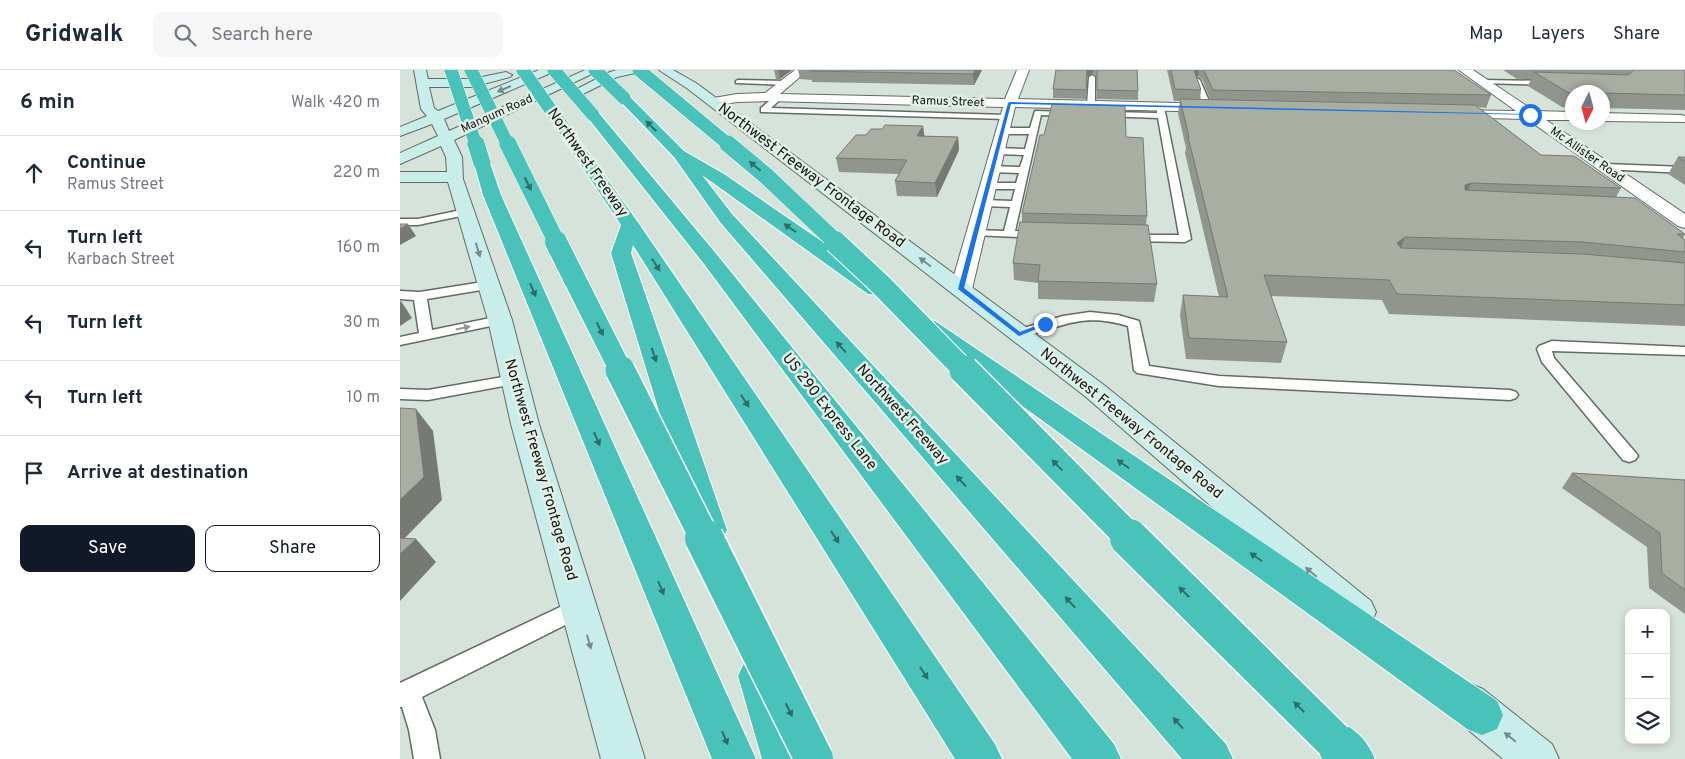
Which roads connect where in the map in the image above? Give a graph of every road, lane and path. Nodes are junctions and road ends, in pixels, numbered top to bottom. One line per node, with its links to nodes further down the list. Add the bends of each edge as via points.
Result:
1 (420, 70): 18 (main road, Northwest Freeway Frontage Road)
2 (452, 70): 80 (highway, one-way to 80, bridge, via 492,195)
3 (471, 70): 82 (highway, one-way to 82, bridge)
4 (521, 70): 18 (main road, via 472,83); 56 (highway, Northwest Freeway, bridge)
5 (549, 70): 37 (main road, Mangum Road, one-way to 37)
6 (554, 70): 84 (highway, US 290 Express Lane, bridge, via 717,268)
7 (594, 70): 37 (main road, Mangum Road); 40 (highway, Northwest Freeway, one-way to 7, bridge)
8 (638, 70): 37 (main road, via 614,74 489,133); 77 (highway, one-way to 8, bridge, via 1067,476 881,285 766,176)
9 (644, 70): 13 (main road, Northwest Freeway Frontage Road)
10 (802, 70): 19 (street)
11 (1023, 70): 32 (street)
12 (1465, 70): 17 (street, Mc Allister Road)
13 (668, 73): 22 (main road, Northwest Freeway Frontage Road)
14 (1092, 77): 23 (lane)
15 (1197, 80): 24 (lane)
16 (738, 82): 19 (lane)
17 (1481, 82): 20 (lane); 30 (street, Mc Allister Road)
18 (424, 83): 37 (main road, Northwest Freeway Frontage Road, via 422,90 428,109)
19 (786, 83): 21 (street)
20 (1555, 83)
21 (774, 97): 22 (street, Ramus Street); 32 (street, Ramus Street); 32 (lane, via 764,110)
22 (713, 102): 62 (main road, Northwest Freeway Frontage Road, one-way to 22)
23 (1091, 105): 26 (street, Ramus Street); 27 (street, Ramus Street)
24 (1208, 108): 25 (street, Ramus Street); 28 (street, Ramus Street)
25 (1228, 108)
26 (1067, 109): 27 (lane); 32 (street, Ramus Street); 35 (lane, via 1038,113)
27 (1110, 110): 28 (street, Ramus Street)
28 (1160, 111): 60 (lane, via 1185,239)
29 (1432, 113): 30 (street)
30 (1530, 115): 31 (street); 42 (street, Mc Allister Road)
31 (1565, 116)
32 (1006, 117): 35 (lane); 38 (street)
33 (1610, 117): 34 (street)
34 (1681, 119)
35 (1033, 131): 39 (lane)
36 (400, 132): 37 (main road, Mangum Road)
37 (447, 148): 41 (main road, Mangum Road); 46 (main road, via 442,176); 51 (main road, Northwest Freeway Frontage Road)
38 (997, 151): 39 (lane); 43 (street)
39 (1028, 152): 44 (lane)
40 (679, 154): 76 (highway, one-way to 40, via 718,177); 85 (highway, Northwest Freeway, one-way to 40, via 726,218)
41 (400, 159)
42 (1605, 167): 45 (lane); 53 (street, Mc Allister Road)
43 (992, 169): 44 (lane); 47 (street)
44 (1024, 170): 48 (lane)
45 (1685, 170)
46 (400, 177)
47 (988, 186): 48 (lane); 49 (street)
48 (1020, 186): 50 (lane)
49 (982, 203): 50 (lane); 57 (street)
50 (1016, 204): 58 (lane)
51 (466, 212): 54 (lane, via 418,222); 61 (main road, Northwest Freeway Frontage Road, one-way to 61)
52 (1651, 212): 53 (lane)
53 (1671, 212): 55 (street, Mc Allister Road)
54 (400, 222)
55 (1685, 222)
56 (630, 225): 81 (highway, one-way to 81, via 621,253); 83 (highway, Northwest Freeway, one-way to 83)
57 (975, 233): 58 (lane); 62 (street)
58 (1009, 234): 59 (lane)
59 (1048, 236)
60 (1117, 238)
61 (489, 285): 64 (lane); 65 (main road, Northwest Freeway Frontage Road)
62 (961, 289): 66 (main road, Northwest Freeway Frontage Road)
63 (400, 295): 64 (lane)
64 (420, 296): 67 (lane)
65 (500, 320): 67 (lane, one-way to 65); 70 (main road, Northwest Freeway Frontage Road)
66 (1019, 334): 72 (lane, via 1064,319 1101,316 1134,324 1142,370 1219,381); 76 (main road, Northwest Freeway Frontage Road, one-way to 66, via 1095,391)
67 (426, 336): 68 (lane)
68 (400, 343)
69 (1685, 351): 73 (lane, via 1552,345 1544,349 1547,359)
70 (514, 380): 71 (lane, via 428,396); 74 (main road, Northwest Freeway Frontage Road)
71 (400, 394)
72 (1510, 395)
73 (1629, 456)
74 (579, 607): 75 (lane); 79 (main road, Northwest Freeway Frontage Road, one-way to 79)
75 (404, 694): 78 (lane, via 422,730)
76 (1482, 715): 86 (main road, Northwest Freeway Frontage Road, one-way to 76)
77 (1344, 750)
78 (427, 759)
79 (624, 759)
80 (734, 759)
81 (784, 759)
82 (814, 759)
83 (980, 759)
84 (1099, 759)
85 (1211, 759)
86 (1537, 759)

